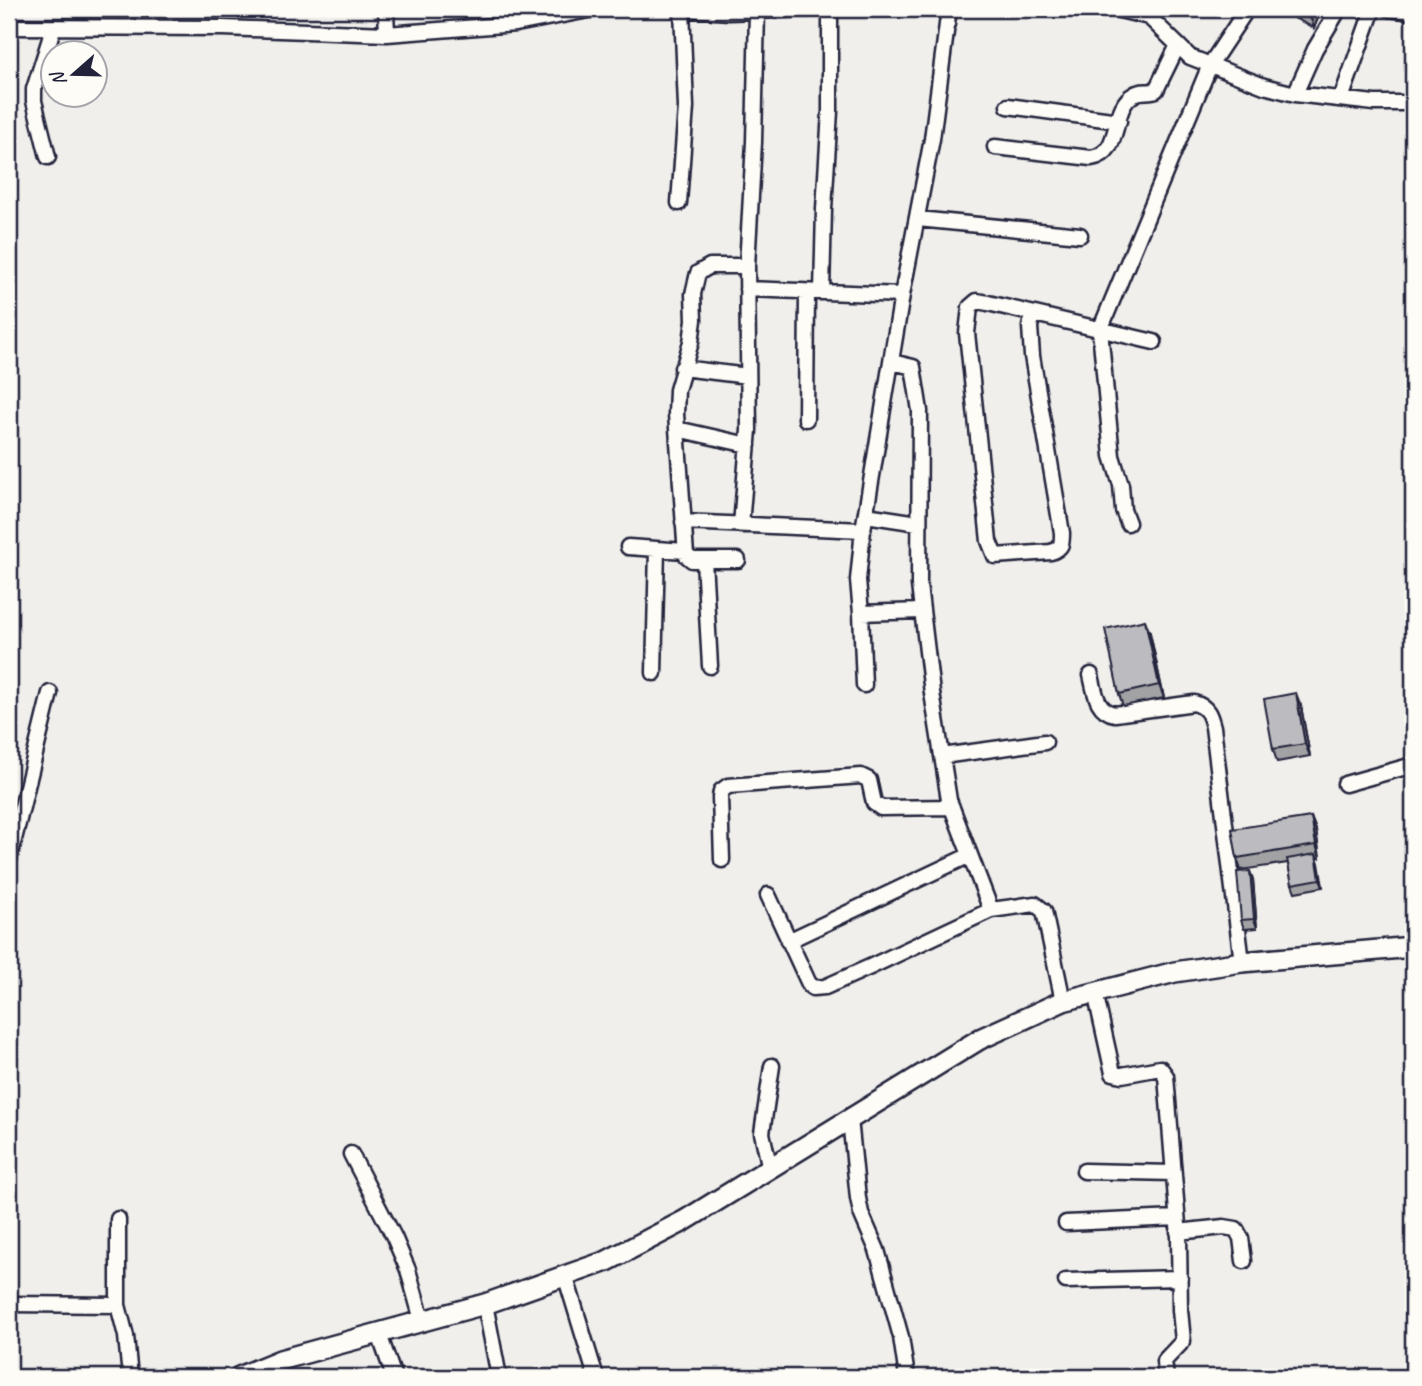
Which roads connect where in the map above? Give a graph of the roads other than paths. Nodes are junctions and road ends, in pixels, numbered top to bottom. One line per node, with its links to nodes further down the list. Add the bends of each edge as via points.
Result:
1 (386, 9): 18 (street)
2 (594, 9): 15 (street)
3 (683, 9): 11 (street); 28 (street, via 686,107)
4 (808, 9): 13 (street)
5 (830, 9): 33 (street, via 830,111)
6 (949, 9): 29 (street)
7 (1247, 9): 20 (street)
8 (1339, 9): 21 (street)
9 (1373, 9): 22 (street)
10 (1389, 9): 14 (street)
11 (729, 10): 13 (street)
12 (1125, 10): 19 (street, via 1149,17)
13 (757, 11): 31 (street)
14 (1413, 12)
15 (552, 13): 18 (street, via 516,24)
16 (9, 27): 17 (street)
17 (53, 29): 18 (street, via 223,27); 27 (street, via 34,89)
18 (387, 34)
19 (1178, 45): 20 (street, via 1190,57); 25 (street, via 1156,90 1136,93 1126,102)
20 (1210, 65): 21 (street); 36 (street)
21 (1295, 93): 22 (street)
22 (1341, 99): 23 (street)
23 (1413, 103)
24 (1008, 106): 25 (street)
25 (1119, 121): 26 (street, via 1109,148 1098,157)
26 (995, 147)
27 (48, 157)
28 (679, 203)
29 (918, 219): 30 (street); 34 (street)
30 (1080, 235)
31 (747, 267): 32 (street); 39 (street, via 710,266 698,272 691,342)
32 (747, 289): 33 (street); 40 (street)
33 (814, 292): 34 (street); 41 (street)
34 (902, 295): 38 (street)
35 (1033, 314): 35 (street, via 1032,356 1062,544 1051,552 999,557 989,541 968,316 977,301); 36 (street)
36 (1100, 330): 37 (street); 47 (street, via 1112,456)
37 (1154, 342)
38 (892, 362): 44 (street); 46 (street, via 915,371 920,411)
39 (682, 368): 40 (street); 42 (street)
40 (748, 376): 43 (street)
41 (806, 419)
42 (677, 429): 43 (street); 45 (street)
43 (748, 445): 48 (street)
44 (866, 515): 46 (street); 49 (street)
45 (684, 522): 48 (street); 52 (street)
46 (918, 523): 55 (street)
47 (1128, 523)
48 (741, 525): 49 (street)
49 (863, 530): 56 (street, via 858,580)
50 (628, 547): 51 (street)
51 (657, 549): 52 (street); 58 (street)
52 (685, 551): 53 (street, via 692,560)
53 (705, 560): 54 (street); 57 (street)
54 (738, 560)
55 (921, 611): 56 (street); 63 (street)
56 (861, 614): 60 (street)
57 (710, 666)
58 (654, 673)
59 (1091, 675): 74 (street, via 1098,703 1108,713 1194,703 1209,714)
60 (864, 685)
61 (50, 693): 68 (street)
62 (1045, 742): 63 (street)
63 (942, 757): 66 (street)
64 (1413, 765): 65 (street)
65 (1345, 784)
66 (951, 807): 67 (street); 69 (street, via 881,808 874,803 869,780 861,776 728,786 720,797)
67 (968, 856): 71 (street); 72 (street)
68 (9, 860)
69 (722, 860)
70 (768, 895): 72 (street)
71 (991, 910): 72 (street, via 818,989 810,986); 76 (street, via 1041,907)
72 (788, 941)
73 (1413, 947): 74 (street)
74 (1242, 962): 75 (street, via 1175,972)
75 (1095, 992): 76 (street); 82 (street, via 1113,1073 1160,1068 1166,1076)
76 (1063, 1000): 78 (street, via 981,1039)
77 (772, 1066): 80 (street, via 762,1133)
78 (850, 1119): 80 (street); 100 (street, via 858,1198 901,1337)
79 (351, 1154): 93 (street, via 403,1259)
80 (770, 1169): 87 (street, via 673,1227 607,1261)
81 (1084, 1171): 82 (street)
82 (1173, 1173): 85 (street)
83 (118, 1219): 92 (street)
84 (1066, 1223): 85 (street)
85 (1177, 1225): 86 (street, via 1237,1229); 88 (street)
86 (1244, 1261)
87 (565, 1275): 91 (street); 99 (street)
88 (1180, 1278): 89 (street); 101 (street, via 1184,1341 1164,1361)
89 (1066, 1281)
90 (9, 1304): 92 (street)
91 (485, 1304): 93 (street); 98 (street)
92 (118, 1305): 95 (street)
93 (422, 1320): 94 (street)
94 (379, 1334): 96 (street, via 280,1360); 97 (street)
95 (130, 1377)
96 (239, 1377)
97 (394, 1377)
98 (499, 1377)
99 (596, 1377)
100 (907, 1377)
101 (1166, 1377)

